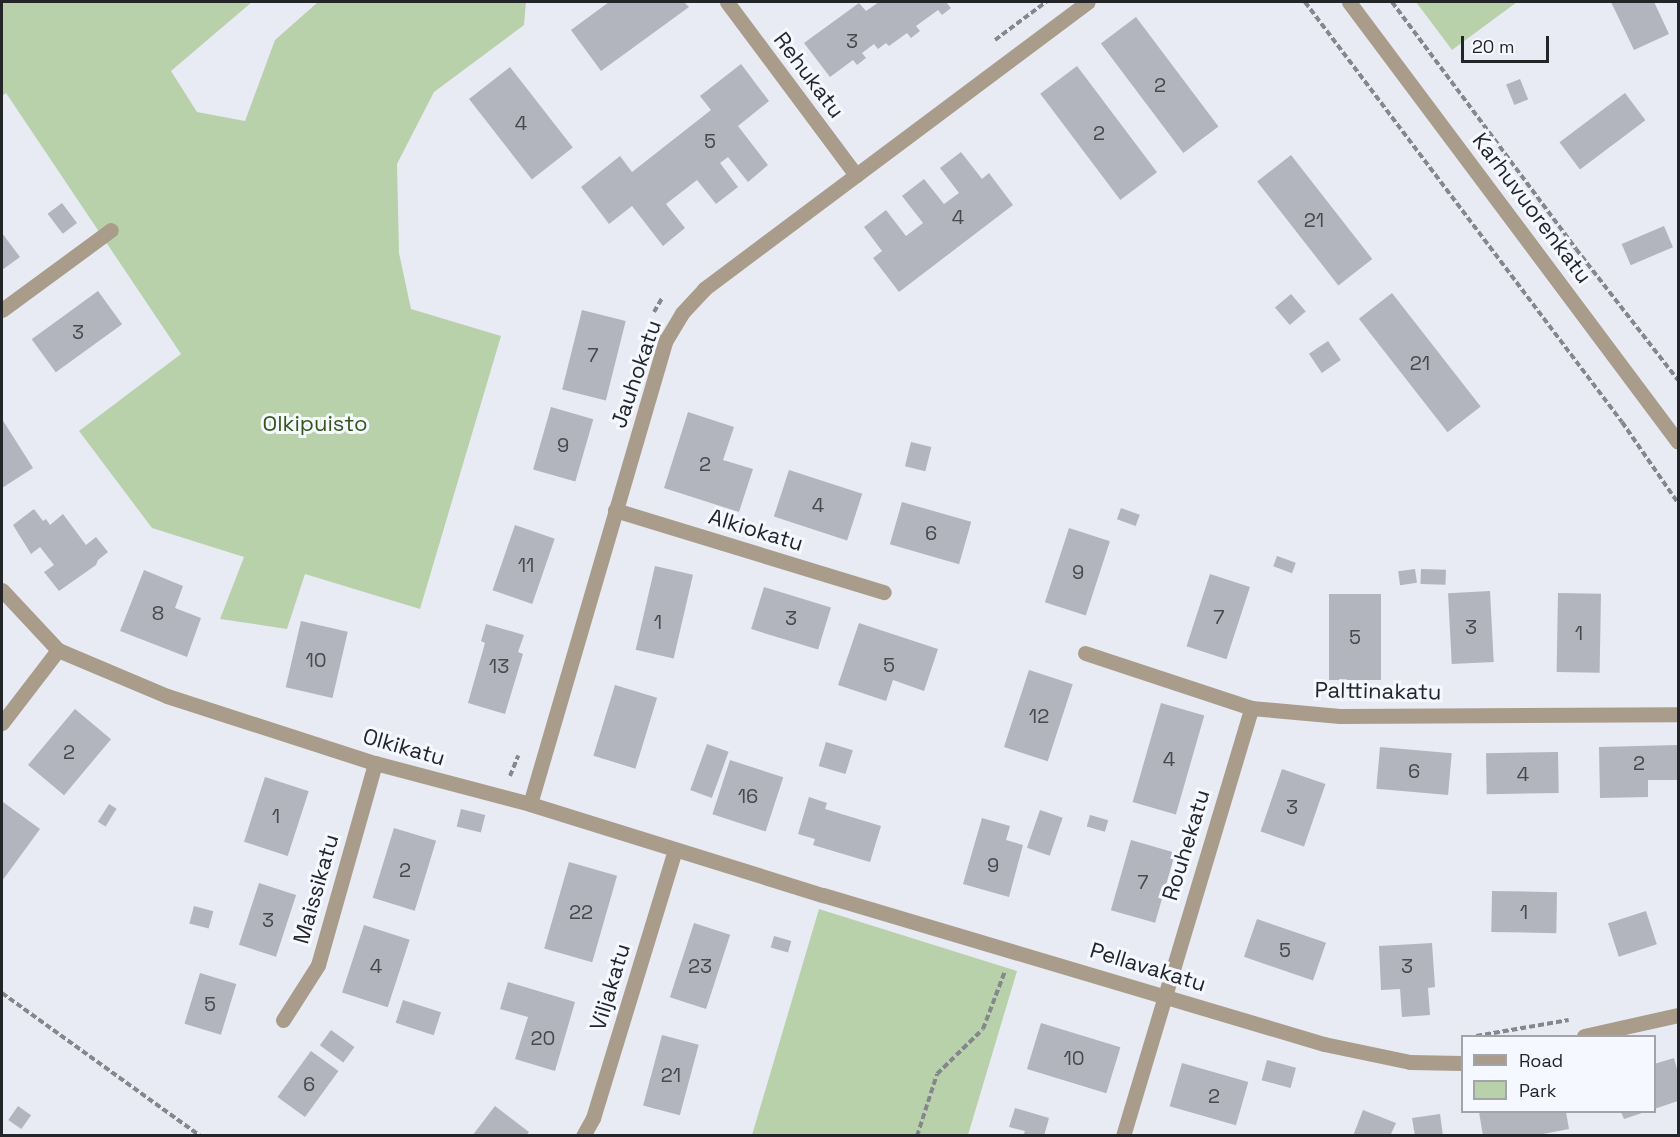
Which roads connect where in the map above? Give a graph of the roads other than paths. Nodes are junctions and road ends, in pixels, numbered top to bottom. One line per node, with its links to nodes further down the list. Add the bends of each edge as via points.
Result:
1 (727, 2): 4 (street, Rehukatu)
2 (1088, 2): 4 (street, Jauhokatu)
3 (1349, 2): 7 (street, Karhuvuorenkatu)
4 (856, 175): 8 (street, Jauhokatu, via 704,289 682,313 666,340)
5 (111, 230): 6 (street)
6 (2, 310)
7 (1678, 442)
8 (615, 510): 10 (street, Alkiokatu); 17 (street, Jauhokatu)
9 (2, 590): 11 (street, Olkikatu)
10 (884, 592)
11 (58, 650): 15 (street); 16 (street, Olkikatu, via 167,696)
12 (1085, 652): 13 (street, Palttinakatu)
13 (1251, 708): 14 (street, Palttinakatu, via 1340,716); 20 (street, Rouhekatu)
14 (1678, 714)
15 (2, 723)
16 (375, 763): 17 (street, Olkikatu); 22 (street, Maissikatu, via 318,965)
17 (530, 804): 18 (street, Olkikatu)
18 (675, 850): 19 (street, Olkikatu); 25 (street, Viljakatu, via 593,1118)
19 (823, 895): 20 (street, Pellavakatu)
20 (1165, 995): 24 (street, Pellavakatu, via 1369,1055); 26 (street, Rouhekatu)
21 (1678, 1015): 23 (street)
22 (284, 1020)
23 (1588, 1035)
24 (1461, 1064)
25 (583, 1136)
26 (1123, 1136)

